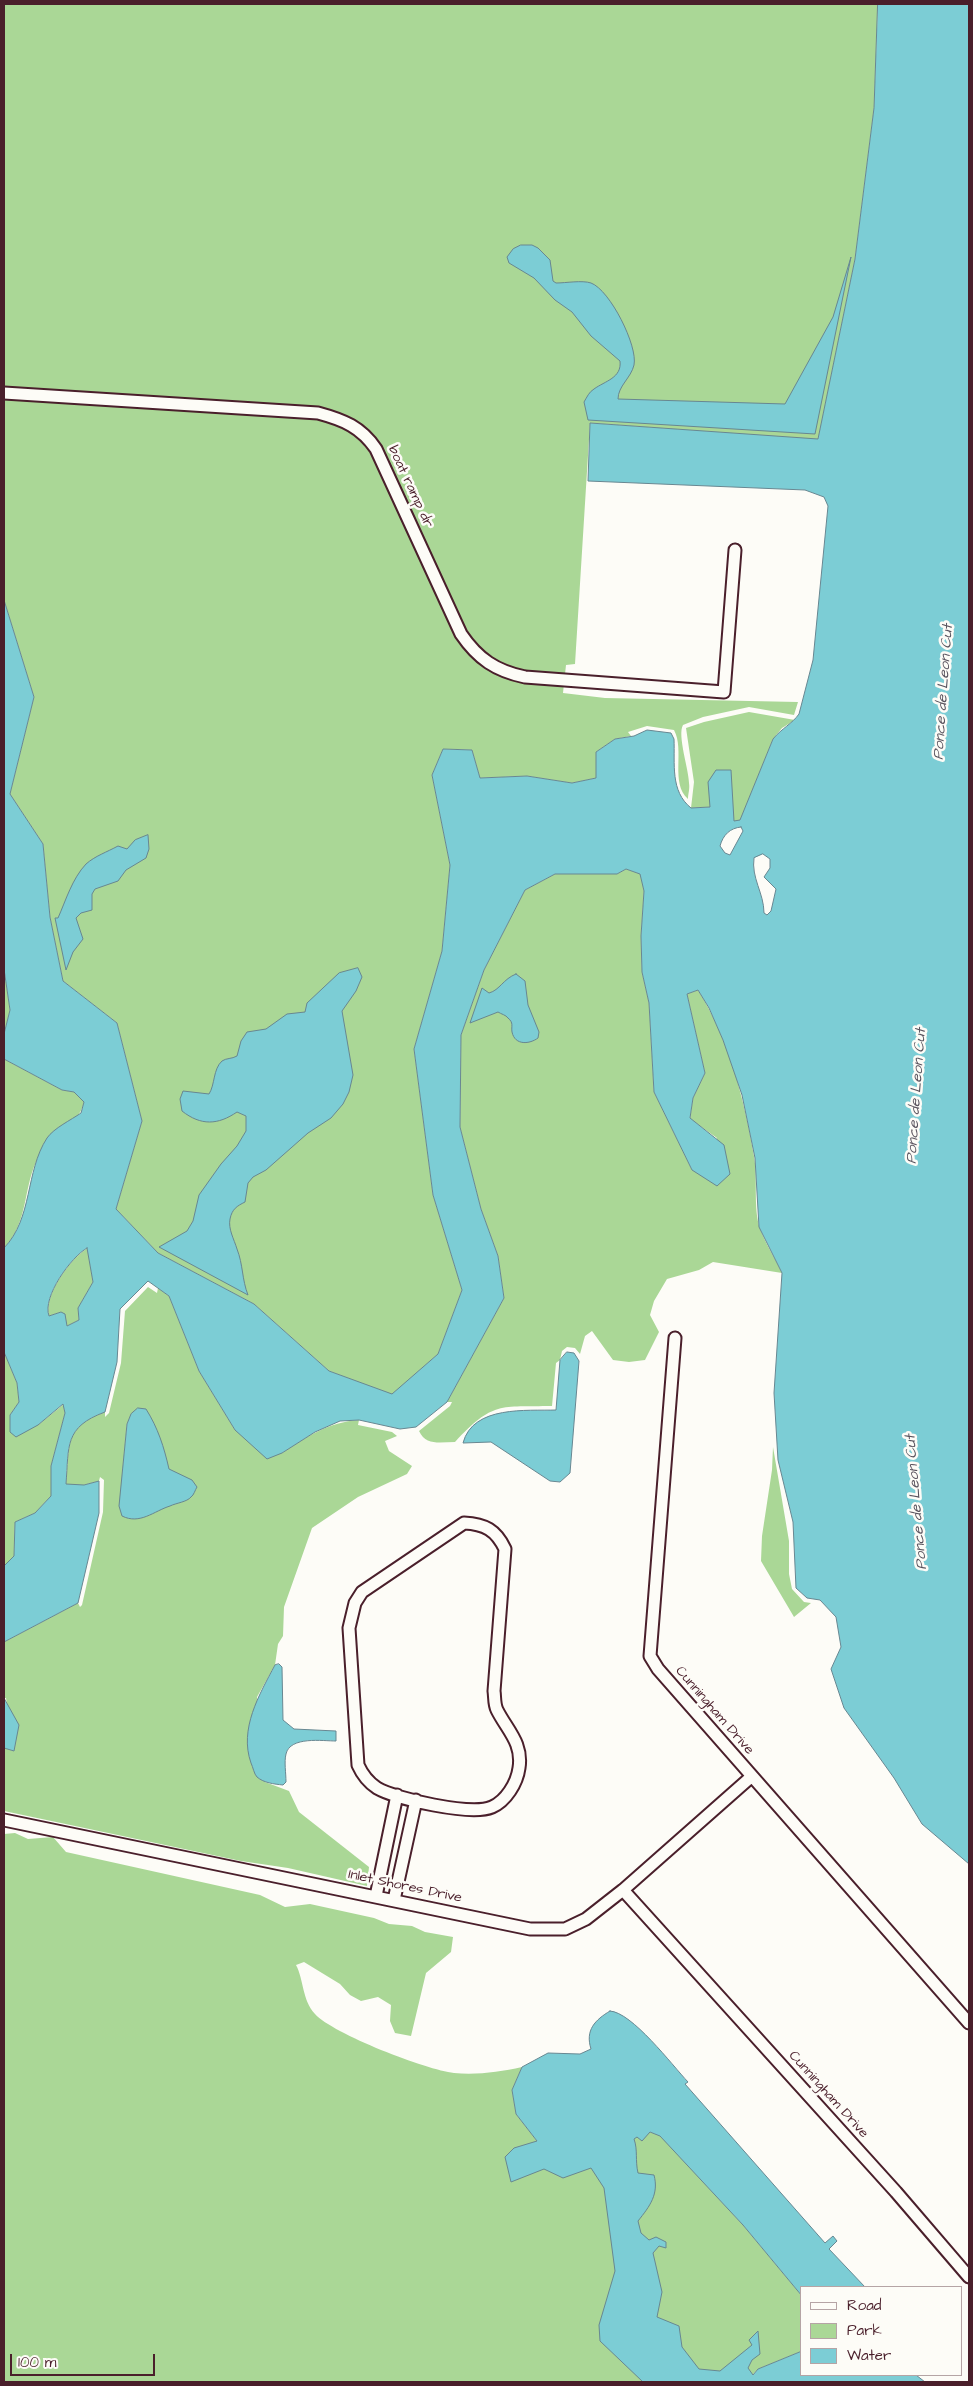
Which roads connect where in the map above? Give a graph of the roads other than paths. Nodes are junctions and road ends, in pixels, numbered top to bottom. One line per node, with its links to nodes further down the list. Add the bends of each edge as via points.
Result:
1 (4, 393): 2 (street, boat ramp dr, via 318,413 339,418 356,427 376,449 461,634 482,660 494,668 525,677 724,692)
2 (735, 550)
3 (675, 1338): 4 (street, Cunningham Drive, via 650,1656 658,1670)
4 (750, 1776): 8 (street, Inlet Shores Drive); 11 (street, Cunningham Drive)
5 (396, 1795): 6 (street); 6 (street, via 369,1782 358,1765 350,1628 355,1603 372,1583 454,1528 464,1523 478,1524 490,1528 505,1549 494,1691 496,1708 520,1751 519,1769 505,1798 492,1807 461,1810); 9 (street)
6 (416, 1800): 10 (street)
7 (4, 1820): 9 (street, Inlet Shores Drive)
8 (623, 1890): 10 (street, Inlet Shores Drive, via 586,1919 565,1929 530,1929); 12 (street, Cunningham Drive)
9 (376, 1896): 10 (street, Inlet Shores Drive)
10 (394, 1900)
11 (969, 2023)
12 (969, 2277)

